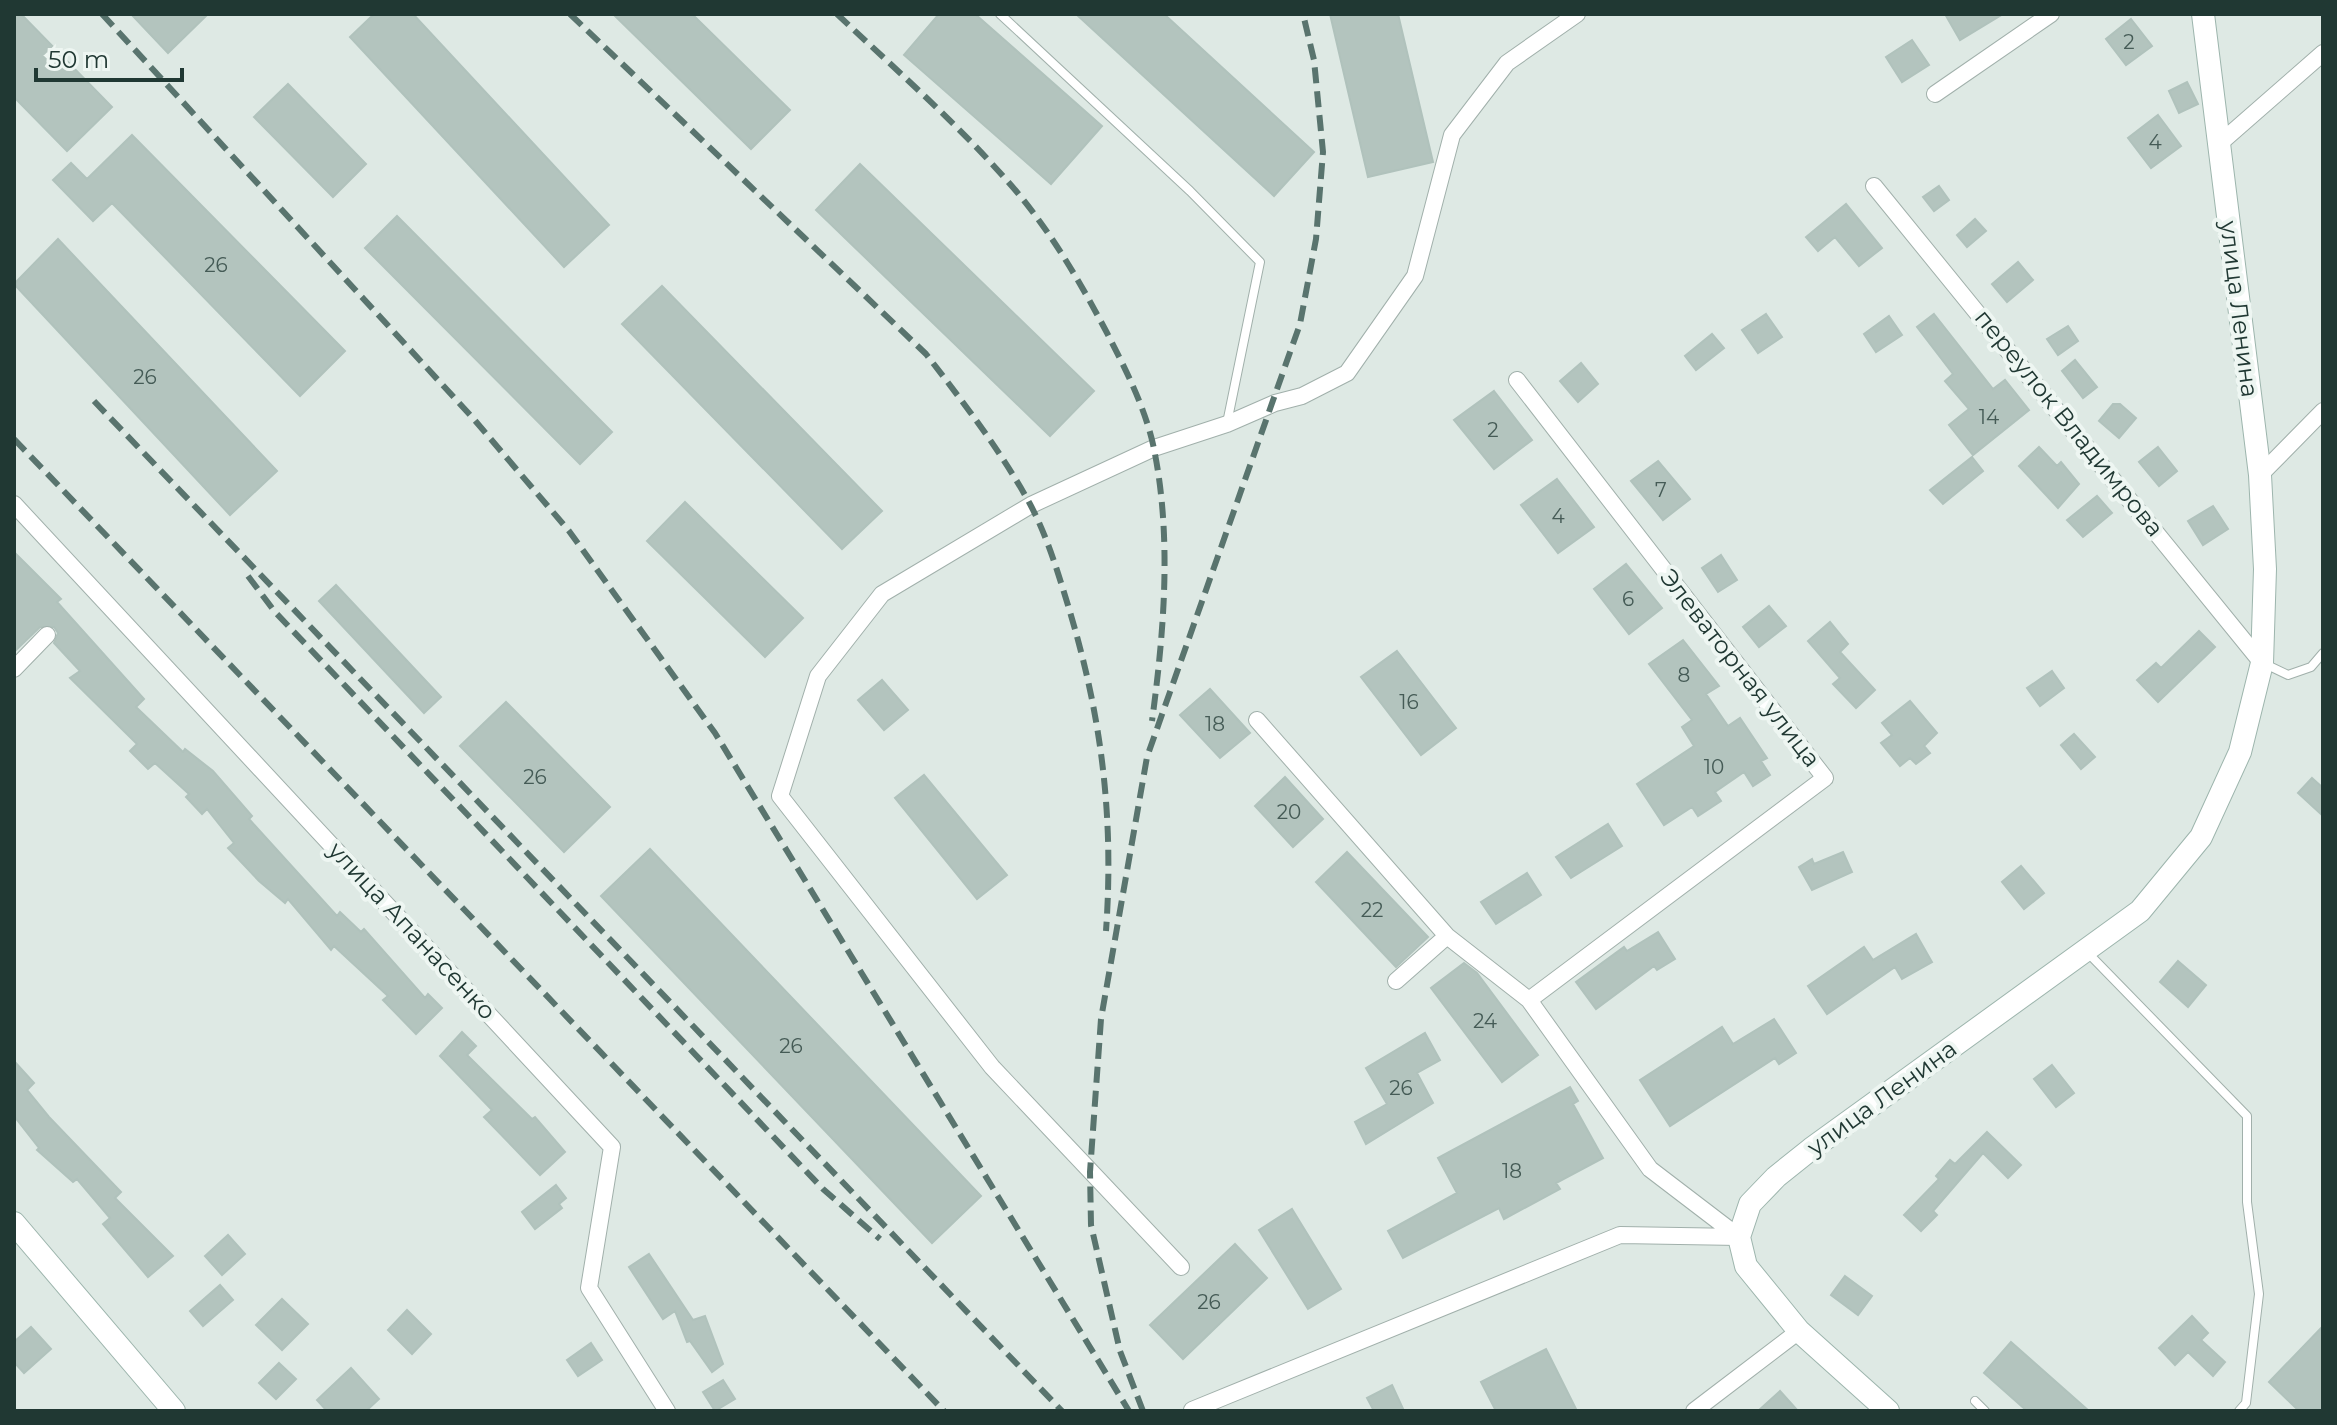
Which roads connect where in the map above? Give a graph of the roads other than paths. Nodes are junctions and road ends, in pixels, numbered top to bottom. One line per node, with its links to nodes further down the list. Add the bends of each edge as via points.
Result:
1 (1000, 14): 11 (lane, via 1260,262)
2 (1577, 14): 11 (street, via 1507,63 1452,135 1415,276 1347,373)
3 (2051, 14): 6 (street)
4 (2203, 14): 7 (main road, улица Ленина)
5 (2323, 53): 7 (street)
6 (1935, 94)
7 (2219, 144): 12 (main road, улица Ленина)
8 (1874, 186): 16 (street, переулок Владимрова)
9 (1517, 380): 22 (street, Элеваторная улица, via 1825,778)
10 (2323, 411): 12 (street)
11 (1227, 424): 25 (street, via 1154,448 1031,505 882,594 818,676 780,796 992,1067)
12 (2260, 475): 16 (main road, улица Ленина)
13 (14, 504): 30 (street, улица Апанасенко, via 612,1147 589,1288)
14 (47, 635): 17 (street)
15 (2323, 653): 16 (lane, via 2311,667 2288,675)
16 (2262, 663): 20 (main road, улица Ленина, via 2240,752 2201,837 2140,911)
17 (14, 669)
18 (1257, 720): 19 (street)
19 (1447, 936): 21 (street); 22 (street)
20 (2085, 951): 24 (main road, улица Ленина, via 1776,1177 1750,1204); 34 (lane, via 2247,1116 2247,1202 2259,1294 2246,1403)
21 (1396, 981)
22 (1529, 1000): 24 (street, via 1650,1169)
23 (14, 1223): 29 (main road)
24 (1739, 1237): 26 (main road, via 1746,1266); 28 (street, via 1620,1235)
25 (1181, 1267)
26 (1799, 1331): 31 (street); 32 (main road)
27 (1975, 1401): 33 (lane)
28 (1192, 1410)
29 (174, 1411)
30 (667, 1411)
31 (1694, 1411)
32 (1888, 1411)
33 (1985, 1411)
34 (2239, 1411)

